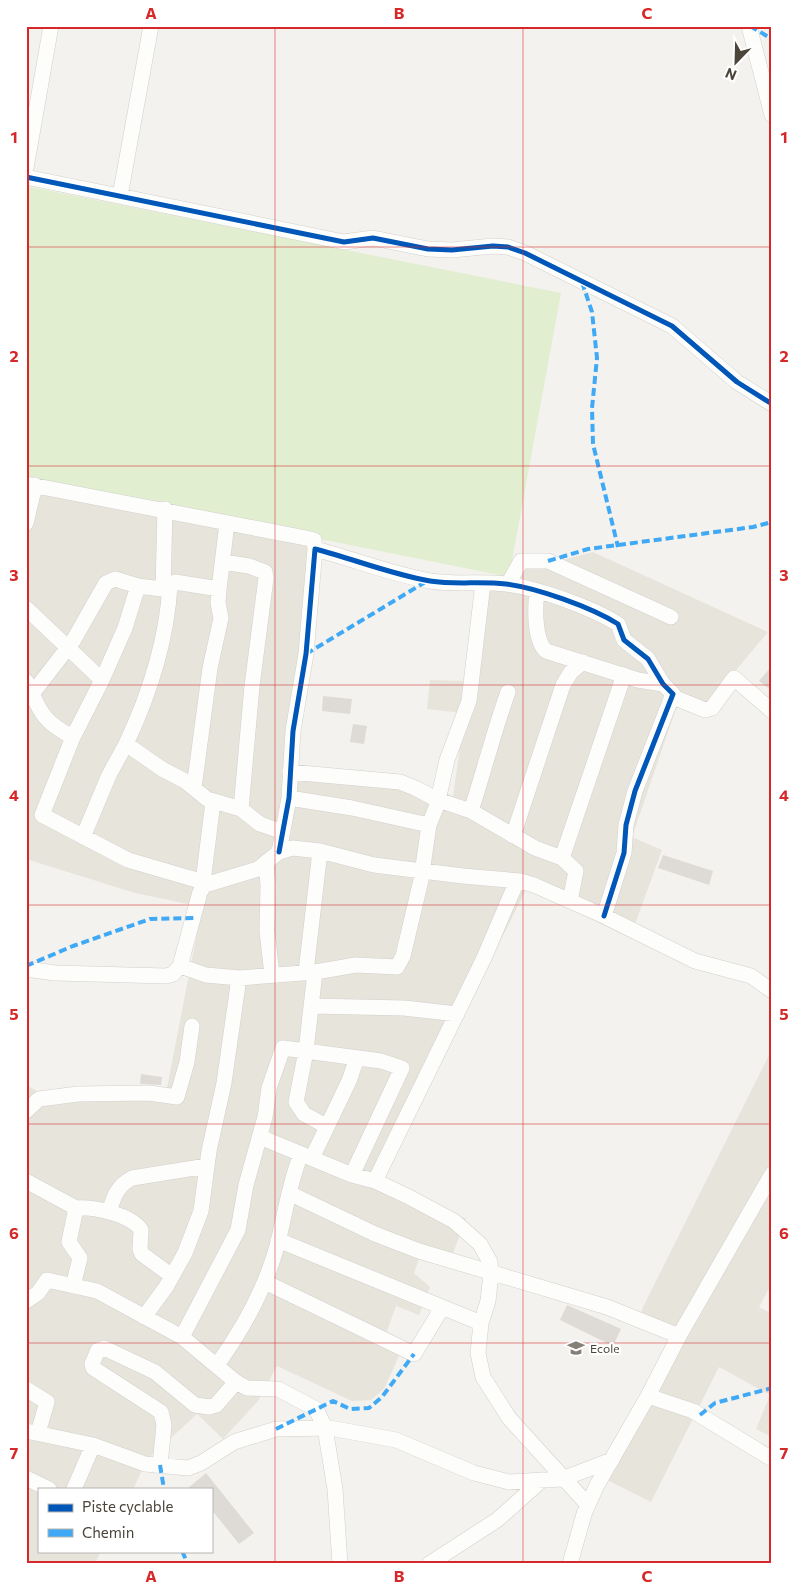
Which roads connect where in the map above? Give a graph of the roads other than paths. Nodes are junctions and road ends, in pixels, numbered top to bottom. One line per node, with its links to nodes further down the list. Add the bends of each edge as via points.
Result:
1 (51, 26): 5 (street)
2 (151, 26): 7 (street)
3 (748, 26): 4 (street)
4 (772, 115)
5 (26, 168)
6 (26, 177): 7 (street)
7 (120, 196): 8 (street, via 344,242 373,238 452,250 508,247 548,263 672,326 737,382)
8 (772, 404)
9 (31, 485): 10 (street); 11 (street)
10 (165, 509): 12 (street); 18 (street)
11 (26, 523)
12 (228, 523): 13 (street, via 313,539); 14 (street)
13 (315, 549): 15 (street, via 427,581); 34 (street, via 306,654)
14 (223, 562): 19 (street); 39 (street, via 259,568 265,572 266,578)
15 (484, 583): 16 (street); 37 (street, via 469,701 447,760)
16 (508, 584): 20 (street); 22 (street, via 520,561 548,561)
17 (138, 586): 18 (street); 23 (street, via 115,579 106,584); 26 (street, via 125,628)
18 (167, 589): 19 (street, via 175,582); 33 (street, via 161,647 152,682)
19 (219, 589): 35 (street, via 221,618 210,668)
20 (537, 592): 24 (street, via 536,624 544,649); 27 (street, via 566,600 618,624 624,640 648,659)
21 (26, 608): 23 (street)
22 (671, 618)
23 (68, 648): 26 (street); 28 (street)
24 (583, 662): 25 (street); 43 (street, via 570,672 563,685)
25 (624, 675): 27 (street); 47 (street)
26 (102, 680): 32 (street)
27 (663, 684): 30 (street, via 672,690)
28 (29, 687): 32 (street, via 38,710)
29 (508, 692): 40 (street)
30 (673, 697): 31 (street, via 705,710 712,708 734,678); 53 (street, via 635,791 626,825 624,853)
31 (772, 711)
32 (73, 737): 44 (street, via 42,813)
33 (126, 744): 35 (street); 44 (street)
34 (290, 772): 36 (street); 37 (street, via 400,782)
35 (194, 788): 38 (street)
36 (289, 798): 41 (street); 42 (street)
37 (438, 800): 40 (street); 41 (street)
38 (213, 802): 39 (street); 51 (street)
39 (241, 809): 42 (street, via 260,824)
40 (471, 811): 43 (street)
41 (429, 825): 49 (street)
42 (283, 832): 46 (street)
43 (513, 836): 47 (street)
44 (83, 837): 51 (street, via 137,864)
45 (320, 851): 46 (street, via 292,848); 49 (street, via 364,863); 56 (street)
46 (280, 852): 48 (street)
47 (562, 858): 52 (street, via 576,871)
48 (266, 862): 51 (street, via 255,870); 57 (street, via 267,931)
49 (422, 871): 50 (street); 56 (street, via 398,966 356,965)
50 (517, 881): 52 (street); 61 (street)
51 (205, 882): 54 (street)
52 (570, 901): 53 (street)
53 (604, 916): 59 (street, via 695,961 751,976)
54 (180, 966): 55 (street, via 166,976 55,973); 58 (street, via 206,975)
55 (26, 969)
56 (310, 972): 57 (street); 60 (street)
57 (272, 975): 58 (street)
58 (239, 978): 69 (street, via 224,1083)
59 (772, 991)
60 (311, 1006): 61 (street, via 404,1008); 63 (street)
61 (457, 1014): 73 (street)
62 (192, 1026): 65 (street, via 178,1096 78,1094 39,1099)
63 (306, 1052): 64 (street); 66 (street, via 296,1102 304,1114); 67 (street, via 281,1050 269,1088)
64 (357, 1058): 66 (street); 71 (street, via 389,1062 402,1069)
65 (26, 1110)
66 (326, 1126): 68 (street)
67 (260, 1137): 68 (street); 88 (street, via 246,1184 238,1230)
68 (306, 1156): 71 (street); 74 (street, via 292,1176)
69 (207, 1166): 77 (street, via 132,1178 115,1192); 80 (street, via 202,1206 194,1232)
70 (772, 1174): 75 (street)
71 (352, 1175): 73 (street)
72 (26, 1181): 76 (street)
73 (375, 1181): 79 (street, via 436,1210 461,1226 485,1251 490,1262)
74 (289, 1193): 78 (street); 79 (street, via 393,1241)
75 (768, 1193): 87 (street)
76 (76, 1208): 77 (street); 82 (street, via 69,1244 80,1258)
77 (109, 1212): 80 (street, via 139,1226 142,1254)
78 (278, 1240): 81 (street); 84 (street)
79 (490, 1274): 86 (street, via 488,1301); 87 (street, via 607,1307)
80 (172, 1276): 85 (street)
81 (265, 1282): 84 (street, via 414,1354); 89 (street, via 243,1324)
82 (73, 1286): 83 (street, via 47,1280 38,1293); 85 (street, via 97,1291)
83 (26, 1301)
84 (442, 1308): 86 (street)
85 (144, 1318): 88 (street)
86 (481, 1324): 100 (street, via 478,1353 488,1387 509,1418)
87 (679, 1336): 92 (street)
88 (182, 1337): 89 (street)
89 (216, 1364): 90 (street)
90 (236, 1382): 93 (street, via 247,1388 278,1389 293,1395 316,1409); 98 (street, via 216,1405 200,1406 146,1367 104,1348 98,1350 93,1368 161,1412 164,1425)
91 (26, 1389): 94 (street, via 47,1402)
92 (648, 1396): 96 (street, via 693,1410); 97 (street)
93 (325, 1428): 98 (street, via 276,1428 234,1442 188,1468); 101 (street, via 396,1440 498,1481); 105 (street, via 335,1490)
94 (32, 1432): 95 (street)
95 (93, 1445): 98 (street, via 131,1461); 103 (street)
96 (772, 1459)
97 (612, 1460): 100 (street); 104 (street)
98 (160, 1465)
99 (26, 1478): 102 (street)
100 (562, 1479): 101 (street); 104 (street)
101 (542, 1480): 106 (street, via 497,1520)
102 (47, 1488)
103 (74, 1488)
104 (588, 1505): 107 (street)
105 (340, 1564)
106 (429, 1564)
107 (570, 1564)

